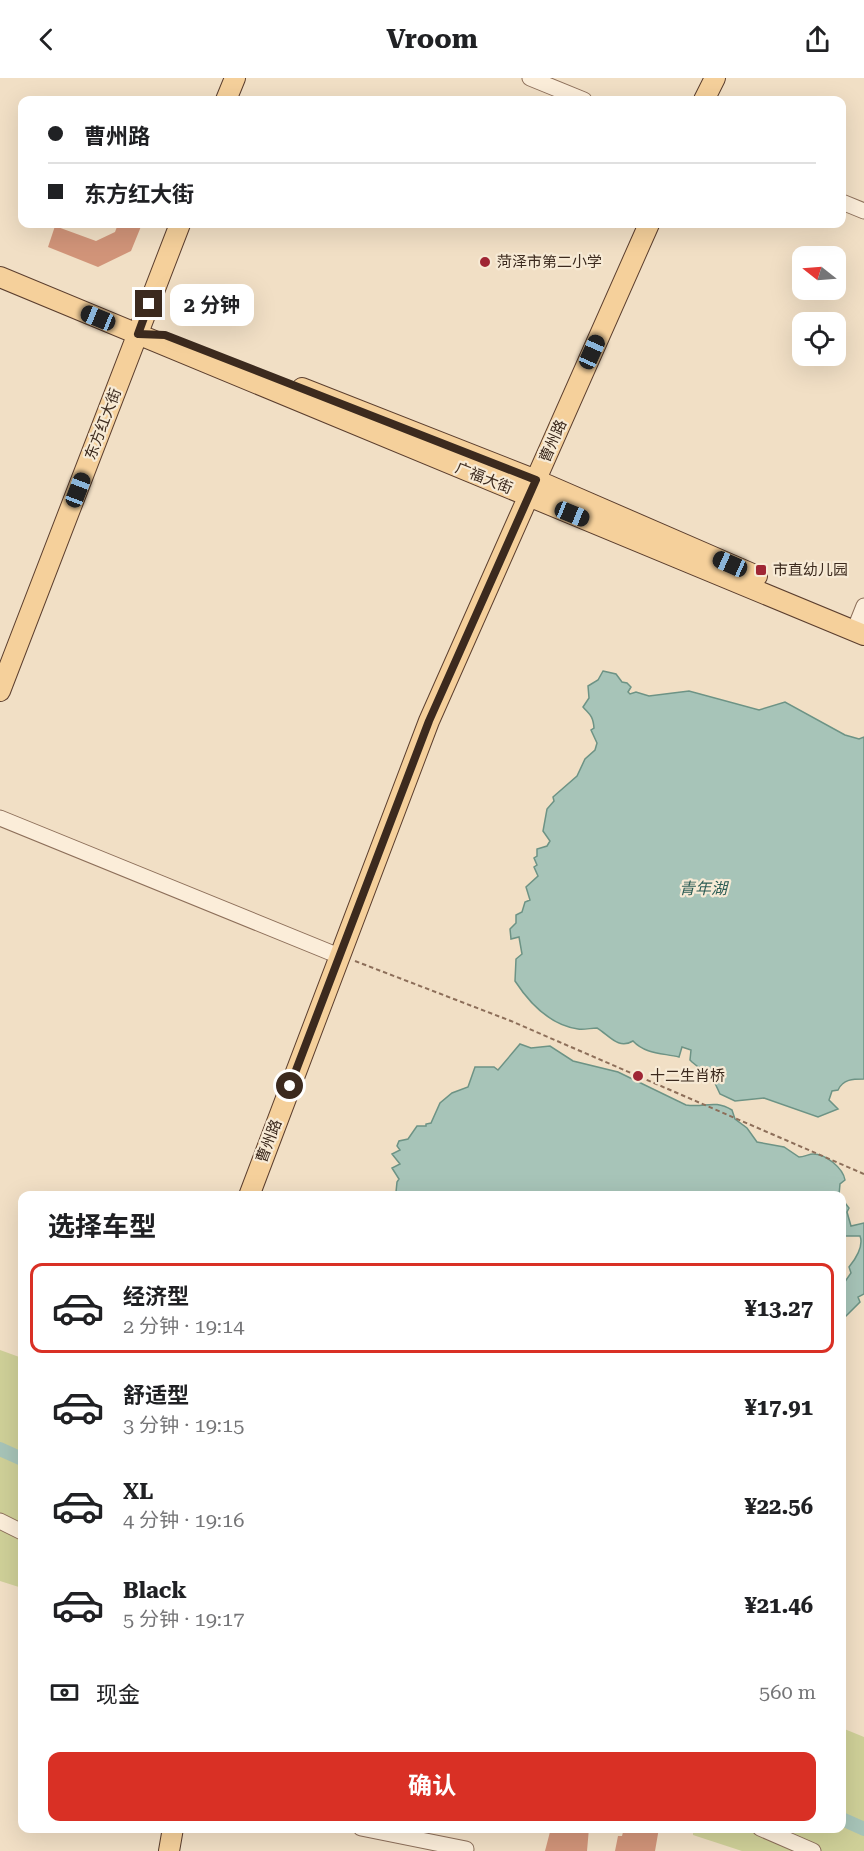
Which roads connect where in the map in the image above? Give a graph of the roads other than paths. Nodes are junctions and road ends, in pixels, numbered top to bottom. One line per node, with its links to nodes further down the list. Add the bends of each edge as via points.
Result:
1 (235, 78): 4 (main road)
2 (530, 78): 5 (street)
3 (715, 78): 6 (main road)
4 (228, 96)
5 (575, 96)
6 (706, 96)
7 (846, 204): 8 (street)
8 (864, 211)
9 (178, 228): 12 (main road, 东方红大街)
10 (647, 228): 13 (main road, 曹州路)
11 (0, 277): 12 (main road, 广福大街)
12 (138, 334): 13 (main road, 广福大街); 15 (main road, 东方红大街)
13 (532, 488): 14 (main road, 广福大街); 17 (main road, 曹州路, via 429,721)
14 (861, 623)
15 (0, 691)
16 (0, 818): 17 (street)
17 (339, 956): 18 (main road, 曹州路)
18 (251, 1191)
19 (0, 1521): 20 (street)
20 (18, 1531)
21 (172, 1833): 25 (main road)
22 (385, 1833): 24 (street)
23 (772, 1833): 26 (street)
24 (468, 1850)
25 (169, 1851)
26 (813, 1851)

